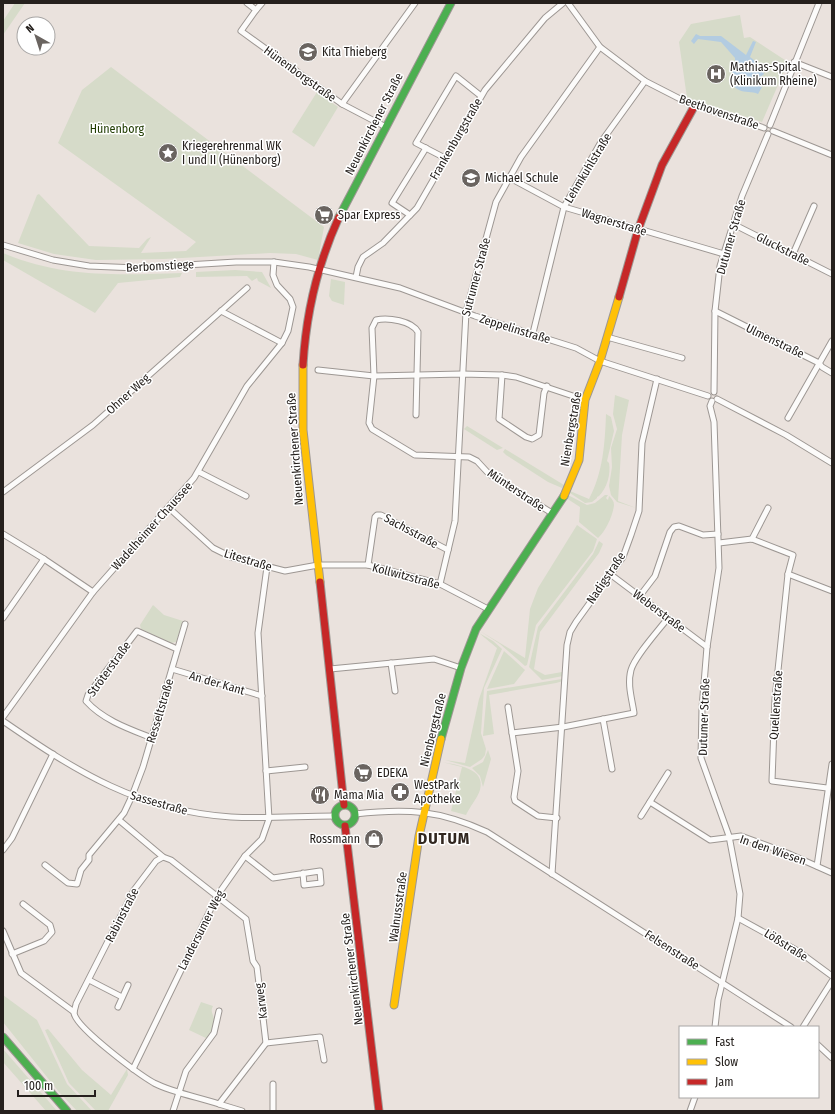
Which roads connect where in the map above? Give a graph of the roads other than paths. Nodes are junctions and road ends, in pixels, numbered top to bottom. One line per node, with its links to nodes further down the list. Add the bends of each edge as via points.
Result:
1 (247, 3): 8 (street)
2 (262, 3): 8 (street, Hünenborgstraße)
3 (415, 3): 14 (street)
4 (451, 3): 17 (main road, Neuenkirchener Straße)
5 (564, 3): 13 (street, Frankenburgstraße, via 545,18)
6 (568, 3): 9 (street, Beethovenstraße)
7 (819, 3): 10 (street)
8 (256, 10): 14 (street, Hünenborgstraße, via 241,31)
9 (600, 48): 12 (street, Beethovenstraße); 24 (street, Sutrumer Straße, via 521,157)
10 (794, 62): 11 (street); 16 (street)
11 (832, 77)
12 (645, 81): 15 (street, Beethovenstraße); 26 (street, Lehmkuhlstraße, via 601,142)
13 (481, 96): 21 (street, via 456,76 416,143); 23 (street, Frankenburgstraße)
14 (342, 104): 17 (street, Hünenborgstraße)
15 (695, 106): 18 (street, Beethovenstraße); 29 (main road, Nienbergstraße, via 662,165)
16 (770, 125): 18 (street); 19 (street, via 774,128)
17 (384, 126): 34 (main road, Neuenkirchener Straße, via 336,224)
18 (764, 128): 20 (street, via 764,132)
19 (773, 131): 20 (street); 22 (street, Beethovenstraße)
20 (768, 134): 28 (street, Dutumer Straße)
21 (426, 148): 23 (street); 27 (street, via 392,203)
22 (832, 155)
23 (445, 158): 27 (street, Frankenburgstraße, via 417,208)
24 (510, 178): 26 (street, Wagnerstraße); 40 (street, Sutrumer Straße, via 496,202)
25 (814, 206): 32 (street)
26 (564, 207): 29 (street, Wagnerstraße); 41 (street, Lehmkuhlstraße)
27 (410, 215): 36 (street, Frankenburgstraße, via 383,243 363,257)
28 (733, 224): 31 (street, Dutumer Straße); 32 (street, Gluckstraße)
29 (638, 230): 31 (street, Wagnerstraße); 42 (main road, Nienbergstraße)
30 (3, 245): 33 (street, Berbomstiege, via 53,260 89,266 137,268)
31 (724, 254): 39 (street, Dutumer Straße, via 720,266)
32 (793, 254): 35 (street, Gluckstraße)
33 (274, 262): 34 (street, Berbomstiege); 44 (street, Wadelheimer Chaussee, via 273,275 277,285 290,299 293,307 288,331)
34 (320, 270): 36 (street, Zeppelinstraße); 76 (main road, Neuenkirchener Straße, via 308,322 301,392)
35 (832, 274)
36 (356, 277): 40 (street, Zeppelinstraße, via 400,288)
37 (247, 288): 38 (street, Ohner Weg)
38 (221, 311): 44 (street); 65 (street, Ohner Weg, via 93,425)
39 (715, 311): 47 (street, Ulmenstraße); 56 (street, Dutumer Straße)
40 (466, 312): 41 (street, Zeppelinstraße); 50 (street, Sutrumer Straße)
41 (533, 333): 46 (street, Zeppelinstraße, via 576,348)
42 (607, 337): 45 (street); 46 (main road, Nienbergstraße)
43 (832, 342): 47 (street)
44 (282, 343): 64 (street, Wadelheimer Chaussee, via 247,386)
45 (682, 358)
46 (600, 361): 54 (street, Zeppelinstraße); 58 (main road, Nienbergstraße)
47 (820, 363): 49 (street, Ulmenstraße); 61 (street)
48 (318, 370): 52 (street)
49 (832, 373)
50 (462, 374): 51 (street); 53 (street); 62 (street, Sutrumer Straße)
51 (502, 375): 55 (street); 55 (street, via 499,419 532,439 540,435)
52 (374, 376): 53 (street); 53 (street, via 372,328 376,320 383,318 415,327 418,332); 62 (street, via 369,423 375,433 415,455)
53 (418, 376): 60 (street)
54 (657, 379): 57 (street, Zeppelinstraße); 79 (street, Nadigstraße, via 642,443 639,511 623,557)
55 (547, 386): 58 (street)
56 (714, 392): 57 (street); 59 (street, Dutumer Straße, via 717,395)
57 (708, 396): 59 (street)
58 (585, 400): 69 (main road, Nienbergstraße, via 579,460 563,497)
59 (714, 400): 63 (street, via 786,435); 71 (street, Dutumer Straße, via 710,406 714,422)
60 (416, 415)
61 (788, 418)
62 (459, 455): 69 (street, Münterstraße, via 470,457 489,474); 74 (street, Sutrumer Straße, via 455,521)
63 (832, 463)
64 (199, 472): 66 (street); 67 (street, Wadelheimer Chaussee)
65 (3, 492)
66 (246, 496)
67 (169, 508): 78 (street, Litestraße, via 213,548 231,557); 83 (street, Wadelheimer Chaussee)
68 (768, 508): 72 (street)
69 (552, 513): 85 (main road, Nienbergstraße)
70 (3, 534): 75 (street)
71 (718, 534): 73 (street, Dutumer Straße); 84 (street, via 703,534 679,526 674,528 670,532 655,576)
72 (752, 539): 73 (street); 80 (street, via 793,555)
73 (719, 543): 89 (street, Dutumer Straße, via 719,568)
74 (448, 550): 77 (street, Sachsstraße, via 377,515); 81 (street, Sutrumer Straße)
75 (44, 559): 83 (street); 86 (street)
76 (318, 565): 77 (street, Kollwitzstraße); 78 (street, Litestraße, via 285,570); 94 (main road, Neuenkirchener Straße)
77 (368, 565): 81 (street, Kollwitzstraße)
78 (267, 567): 96 (street, Landersumer Weg, via 258,633)
79 (610, 574): 84 (street, Weberstraße); 101 (street, Nadigstraße, via 570,632)
80 (788, 574): 82 (street); 110 (street, Quellenstraße, via 775,699 772,781)
81 (440, 584): 85 (street, Kollwitzstraße)
82 (832, 591)
83 (93, 592): 98 (street, Wadelheimer Chaussee)
84 (640, 597): 87 (street, Weberstraße)
85 (488, 609): 92 (main road, Nienbergstraße, via 476,629)
86 (3, 618)
87 (668, 618): 89 (street, Weberstraße); 99 (street, via 631,669 629,685 634,713)
88 (185, 624): 90 (street, Resseltstraße)
89 (707, 647): 122 (street, Dutumer Straße, via 701,758)
90 (178, 649): 93 (street, Resseltstraße); 103 (street, Ströterstraße, via 137,631 86,701 91,707 121,725)
91 (391, 663): 92 (street, via 434,659); 94 (street); 95 (street)
92 (461, 668): 114 (main road, Nienbergstraße)
93 (172, 669): 96 (street, An der Kant); 103 (street, Resseltstraße)
94 (330, 669): 113 (main road, Neuenkirchener Straße, via 332,708)
95 (395, 691)
96 (262, 696): 108 (street, Landersumer Weg)
97 (508, 708): 102 (street)
98 (3, 717)
99 (603, 719): 101 (street); 107 (street)
100 (3, 720): 104 (street, Sassestraße)
101 (563, 727): 102 (street); 118 (street, Nadigstraße)
102 (512, 734): 118 (street, via 518,771 515,801 538,816)
103 (152, 738): 111 (street, Resseltstraße)
104 (53, 754): 111 (street, Sassestraße, via 106,785); 123 (street, via 12,838)
105 (832, 764): 110 (street)
106 (305, 767): 108 (street)
107 (612, 769)
108 (266, 771): 119 (street, Landersumer Weg)
109 (668, 773): 112 (street)
110 (827, 788): 127 (street)
111 (132, 796): 119 (street, Sassestraße, via 201,814); 120 (street, Resseltstraße)
112 (650, 802): 117 (street); 122 (street, In den Wiesen, via 710,840)
113 (344, 805): 115 (main road, via 352,807); 116 (main road, via 337,808)
114 (424, 812): 115 (street, Felsenstraße, via 390,810); 130 (street, Felsenstraße, via 465,822 487,832); 142 (main road, Walnussstraße)
115 (355, 814): 121 (main road, via 353,822)
116 (334, 816): 119 (street, Sassestraße); 121 (main road, via 338,823)
117 (641, 816)
118 (557, 818): 130 (street, Nadigstraße)
119 (269, 819): 124 (street, Landersumer Weg, via 262,839)
120 (120, 820): 125 (street); 126 (street, Resseltstraße, via 90,855 81,870 77,884 68,883)
121 (345, 826): 163 (main road, Neuenkirchener Straße)
122 (729, 836): 127 (street, In den Wiesen, via 741,836); 133 (street, Dutumer Straße, via 740,894)
123 (3, 850)
124 (244, 856): 128 (street, via 273,878); 131 (street, Landersumer Weg)
125 (163, 857): 131 (street, via 171,860); 137 (street, Rabinstraße, via 156,861 137,886)
126 (45, 865)
127 (817, 866): 129 (street, In den Wiesen)
128 (303, 873)
129 (832, 873)
130 (552, 874): 139 (street, Felsenstraße)
131 (217, 896): 150 (street, Karweg, via 246,920 253,961 257,967); 154 (street, Landersumer Weg)
132 (23, 904): 135 (street, via 50,925 52,932 44,941)
133 (738, 918): 136 (street, Lößstraße, via 798,951); 139 (street, Dutumer Straße)
134 (3, 930): 135 (street)
135 (12, 954): 145 (street, via 21,973)
136 (832, 976)
137 (89, 980): 141 (street); 145 (street, Rabinstraße)
138 (832, 981): 148 (street)
139 (723, 983): 146 (street, Dutumer Straße); 147 (street, Felsenstraße)
140 (128, 985): 141 (street)
141 (122, 997): 143 (street)
142 (394, 1005)
143 (118, 1007)
144 (219, 1011): 156 (street, via 214,1033 186,1071)
145 (74, 1012): 154 (street, via 96,1040)
146 (714, 1026)
147 (789, 1026)
148 (804, 1026)
149 (3, 1037): 159 (main road)
150 (266, 1043): 153 (street, via 320,1037); 158 (street)
151 (819, 1046): 152 (street)
152 (832, 1058)
153 (324, 1060)
154 (133, 1069): 156 (street, via 155,1083)
155 (273, 1084): 162 (street)
156 (179, 1091): 158 (street); 160 (street)
157 (695, 1098): 164 (street)
158 (219, 1104): 161 (street)
159 (67, 1111)
160 (173, 1111)
161 (242, 1111)
162 (273, 1111)
163 (379, 1111)
164 (690, 1111)

